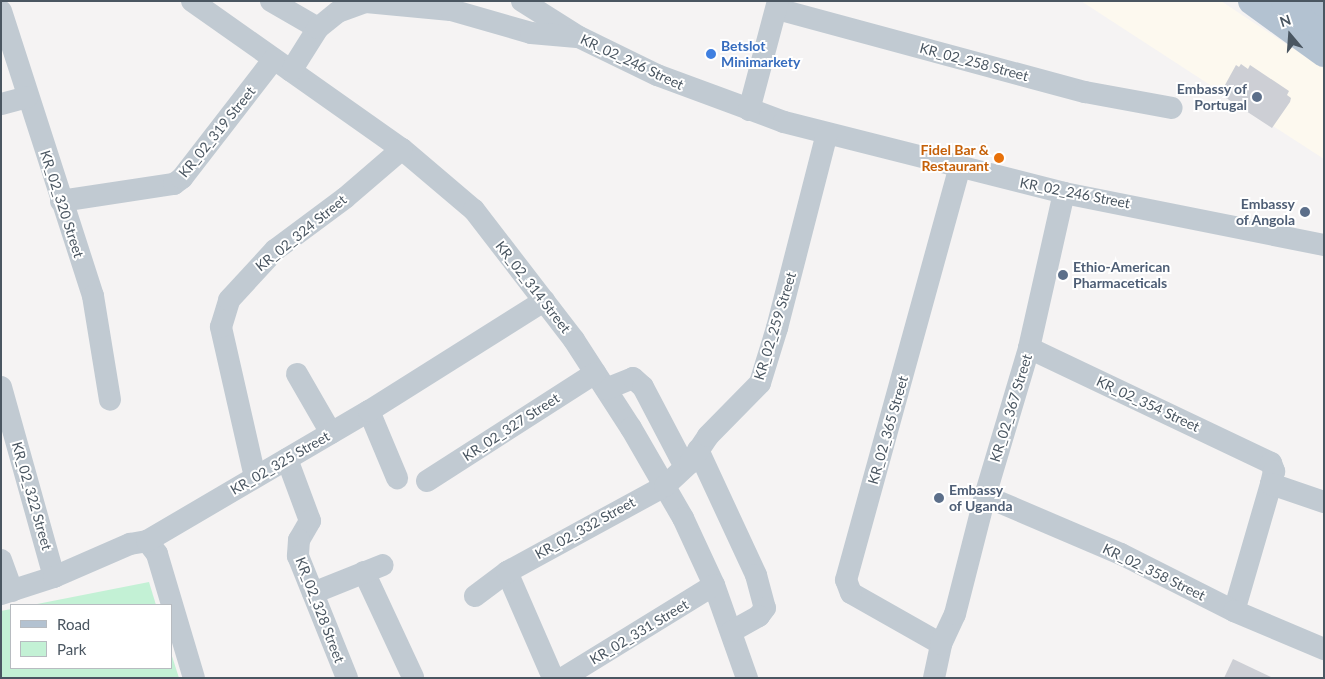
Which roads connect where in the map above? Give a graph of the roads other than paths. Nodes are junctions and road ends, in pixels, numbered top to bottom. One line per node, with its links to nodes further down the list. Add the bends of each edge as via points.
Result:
1 (192, 1): 13 (street, KR_02_314 Street)
2 (271, 1): 9 (street)
3 (522, 1): 11 (street, KR_02_246 Street)
4 (1252, 1): 12 (main road)
5 (1285, 1): 10 (main road)
6 (777, 5): 16 (street, KR_02_258 Street, via 1085,92); 17 (street)
7 (452, 6): 9 (street, KR_02_319 Street, via 366,2 338,12); 11 (street, KR_02_319 Street, via 531,33)
8 (1, 11): 14 (street, KR_02_320 Street)
9 (318, 28): 13 (street, KR_02_319 Street)
10 (1324, 29)
11 (579, 37): 17 (street, KR_02_246 Street, via 656,75)
12 (1324, 53)
13 (282, 65): 19 (street, KR_02_314 Street); 22 (street, KR_02_319 Street, via 174,184)
14 (27, 97): 15 (street); 22 (street, KR_02_320 Street)
15 (1, 104)
16 (1172, 108)
17 (749, 110): 18 (street, KR_02_246 Street)
18 (827, 134): 20 (street, KR_02_246 Street); 32 (street, KR_02_259 Street, via 760,383)
19 (402, 149): 24 (street, KR_02_314 Street, via 474,210); 34 (street, KR_02_324 Street, via 345,198 275,250 229,300 221,327)
20 (960, 166): 21 (street, KR_02_246 Street); 53 (street, KR_02_365 Street, via 846,580 851,593)
21 (1064, 193): 23 (street, KR_02_246 Street, via 1113,200); 25 (street, KR_02_367 Street)
22 (61, 202): 29 (street, KR_02_320 Street, via 93,296)
23 (1324, 245)
24 (544, 301): 27 (street, KR_02_314 Street); 30 (street, KR_02_325 Street)
25 (1029, 348): 37 (street, KR_02_354 Street, via 1267,459 1274,471); 39 (street, KR_02_367 Street)
26 (297, 374): 31 (street)
27 (600, 381): 32 (street, KR_02_327 Street, via 633,378); 36 (street, KR_02_327 Street); 38 (street, KR_02_314 Street)
28 (1, 387): 44 (street, KR_02_322 Street)
29 (110, 400)
30 (369, 411): 31 (street, KR_02_325 Street); 35 (street)
31 (331, 433): 33 (street, KR_02_325 Street)
32 (692, 458): 38 (street, KR_02_259 Street); 52 (street, via 756,575 765,608 759,616)
33 (288, 459): 34 (street, KR_02_325 Street); 47 (street, KR_02_328 Street, via 308,513 308,527 297,548)
34 (255, 477): 41 (street, KR_02_325 Street)
35 (397, 478)
36 (427, 481)
37 (1271, 484): 40 (street); 51 (street)
38 (664, 486): 43 (street, KR_02_332 Street); 45 (street, KR_02_314 Street)
39 (985, 496): 51 (street, KR_02_358 Street, via 1121,554); 53 (street, KR_02_367 Street, via 954,614)
40 (1324, 502)
41 (147, 541): 44 (street, KR_02_325 Street, via 130,544); 49 (street, via 157,554)
42 (1, 560): 46 (street)
43 (507, 572): 48 (street, KR_02_332 Street); 58 (street)
44 (54, 577): 46 (street, KR_02_325 Street)
45 (714, 585): 52 (street, KR_02_314 Street); 59 (street, KR_02_331 Street)
46 (6, 592)
47 (313, 594): 55 (street, via 374,568); 57 (street, KR_02_328 Street)
48 (475, 596)
49 (172, 604)
50 (172, 604): 56 (street)
51 (1234, 611): 54 (street, KR_02_358 Street)
52 (732, 631): 60 (street, KR_02_314 Street)
53 (941, 644): 61 (street, KR_02_367 Street)
54 (1324, 649)
55 (413, 677)
56 (194, 678)
57 (347, 678)
58 (553, 678)
59 (564, 678)
60 (747, 678)
61 (934, 678)

